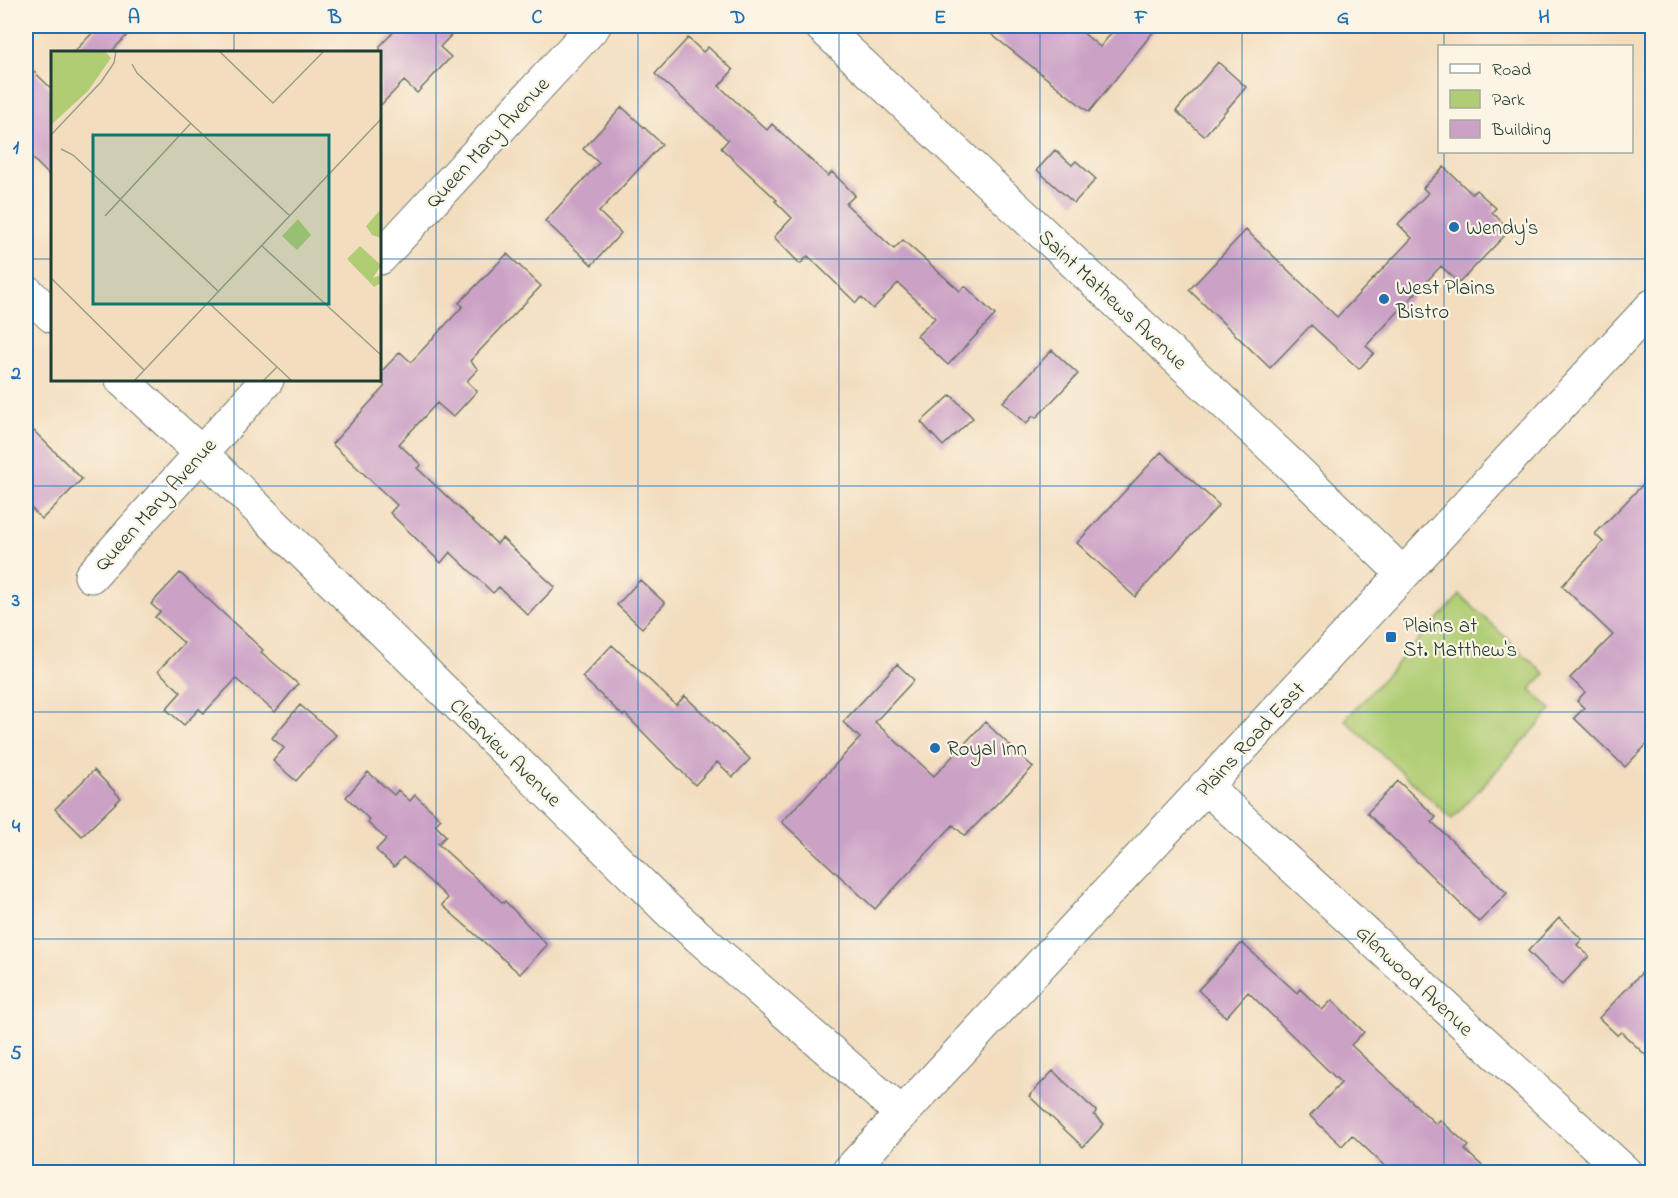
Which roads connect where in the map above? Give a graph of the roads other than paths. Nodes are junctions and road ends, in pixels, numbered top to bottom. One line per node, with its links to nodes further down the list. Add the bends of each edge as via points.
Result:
1 (594, 26): 3 (street, Queen Mary Avenue)
2 (821, 26): 10 (street, Saint Mathews Avenue)
3 (381, 257)
4 (26, 291): 6 (street)
5 (1653, 306): 10 (street, Plains Road East)
6 (51, 315)
7 (123, 381): 9 (street, Clearview Avenue)
8 (266, 381): 9 (street, Queen Mary Avenue)
9 (200, 452): 11 (street, Queen Mary Avenue); 13 (street, Clearview Avenue, via 670,912)
10 (1403, 574): 12 (street, Plains Road East)
11 (91, 576)
12 (1204, 786): 13 (street, Plains Road East); 15 (street, Glenwood Avenue)
13 (901, 1113): 14 (street, Plains Road East)
14 (848, 1173)
15 (1625, 1173)

